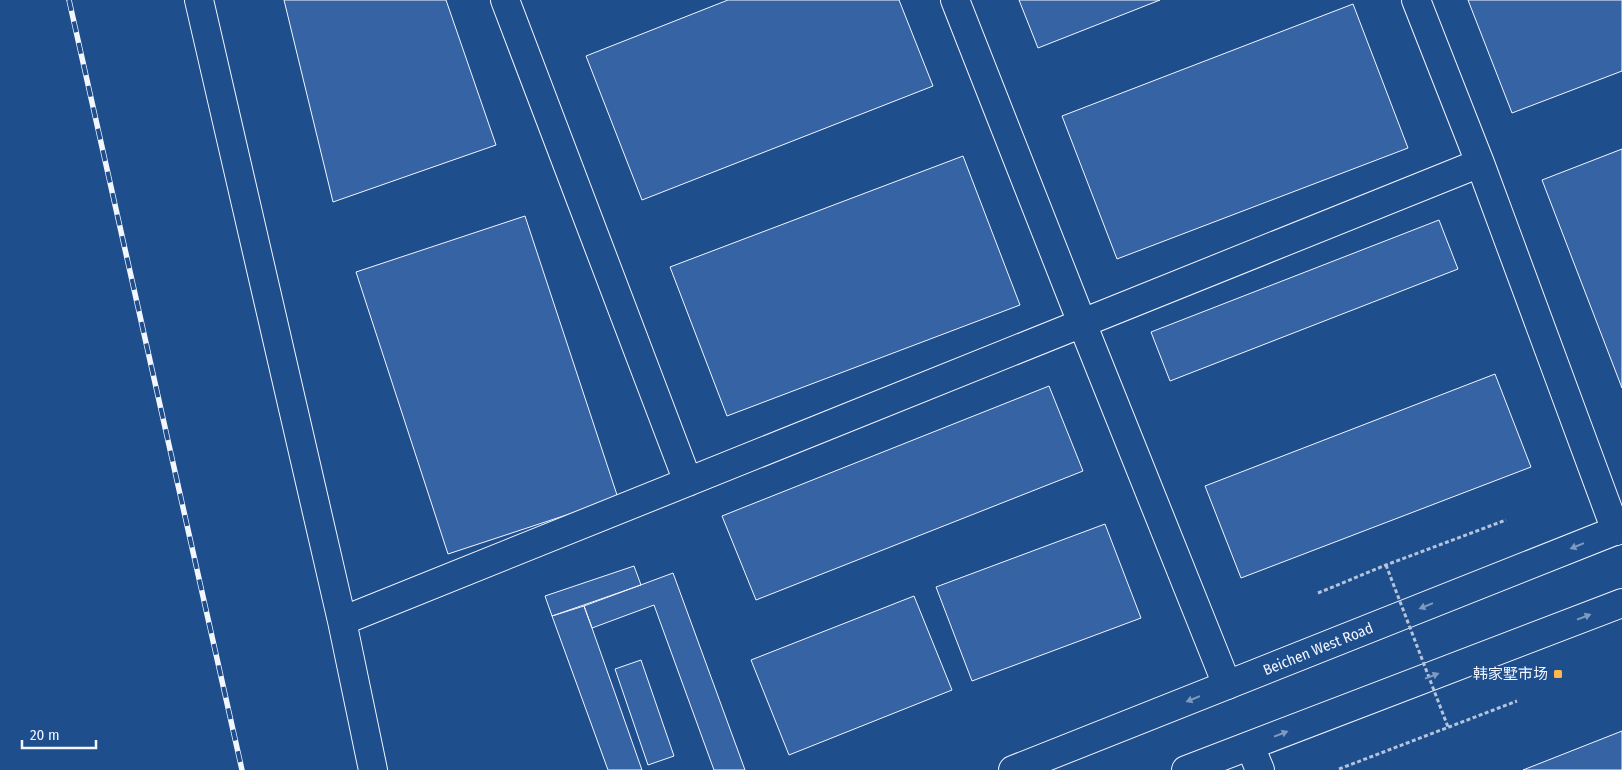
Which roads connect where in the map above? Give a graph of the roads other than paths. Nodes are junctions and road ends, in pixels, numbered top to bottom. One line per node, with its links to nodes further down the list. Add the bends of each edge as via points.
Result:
1 (199, 0): 10 (main road)
2 (505, 0): 7 (main road)
3 (955, 0): 6 (main road)
4 (1416, 0): 5 (main road)
5 (1480, 163): 6 (main road); 8 (main road)
6 (1082, 323): 7 (main road); 11 (main road)
7 (688, 482): 10 (main road)
8 (1619, 529): 11 (main road, Beichen West Road, one-way to 11)
9 (1622, 603): 12 (main road, one-way to 9)
10 (342, 621): 13 (main road)
11 (1227, 685): 14 (main road, Beichen West Road, one-way to 14)
12 (1255, 758): 15 (main road)
13 (373, 770)
14 (1013, 770)
15 (1186, 770)

